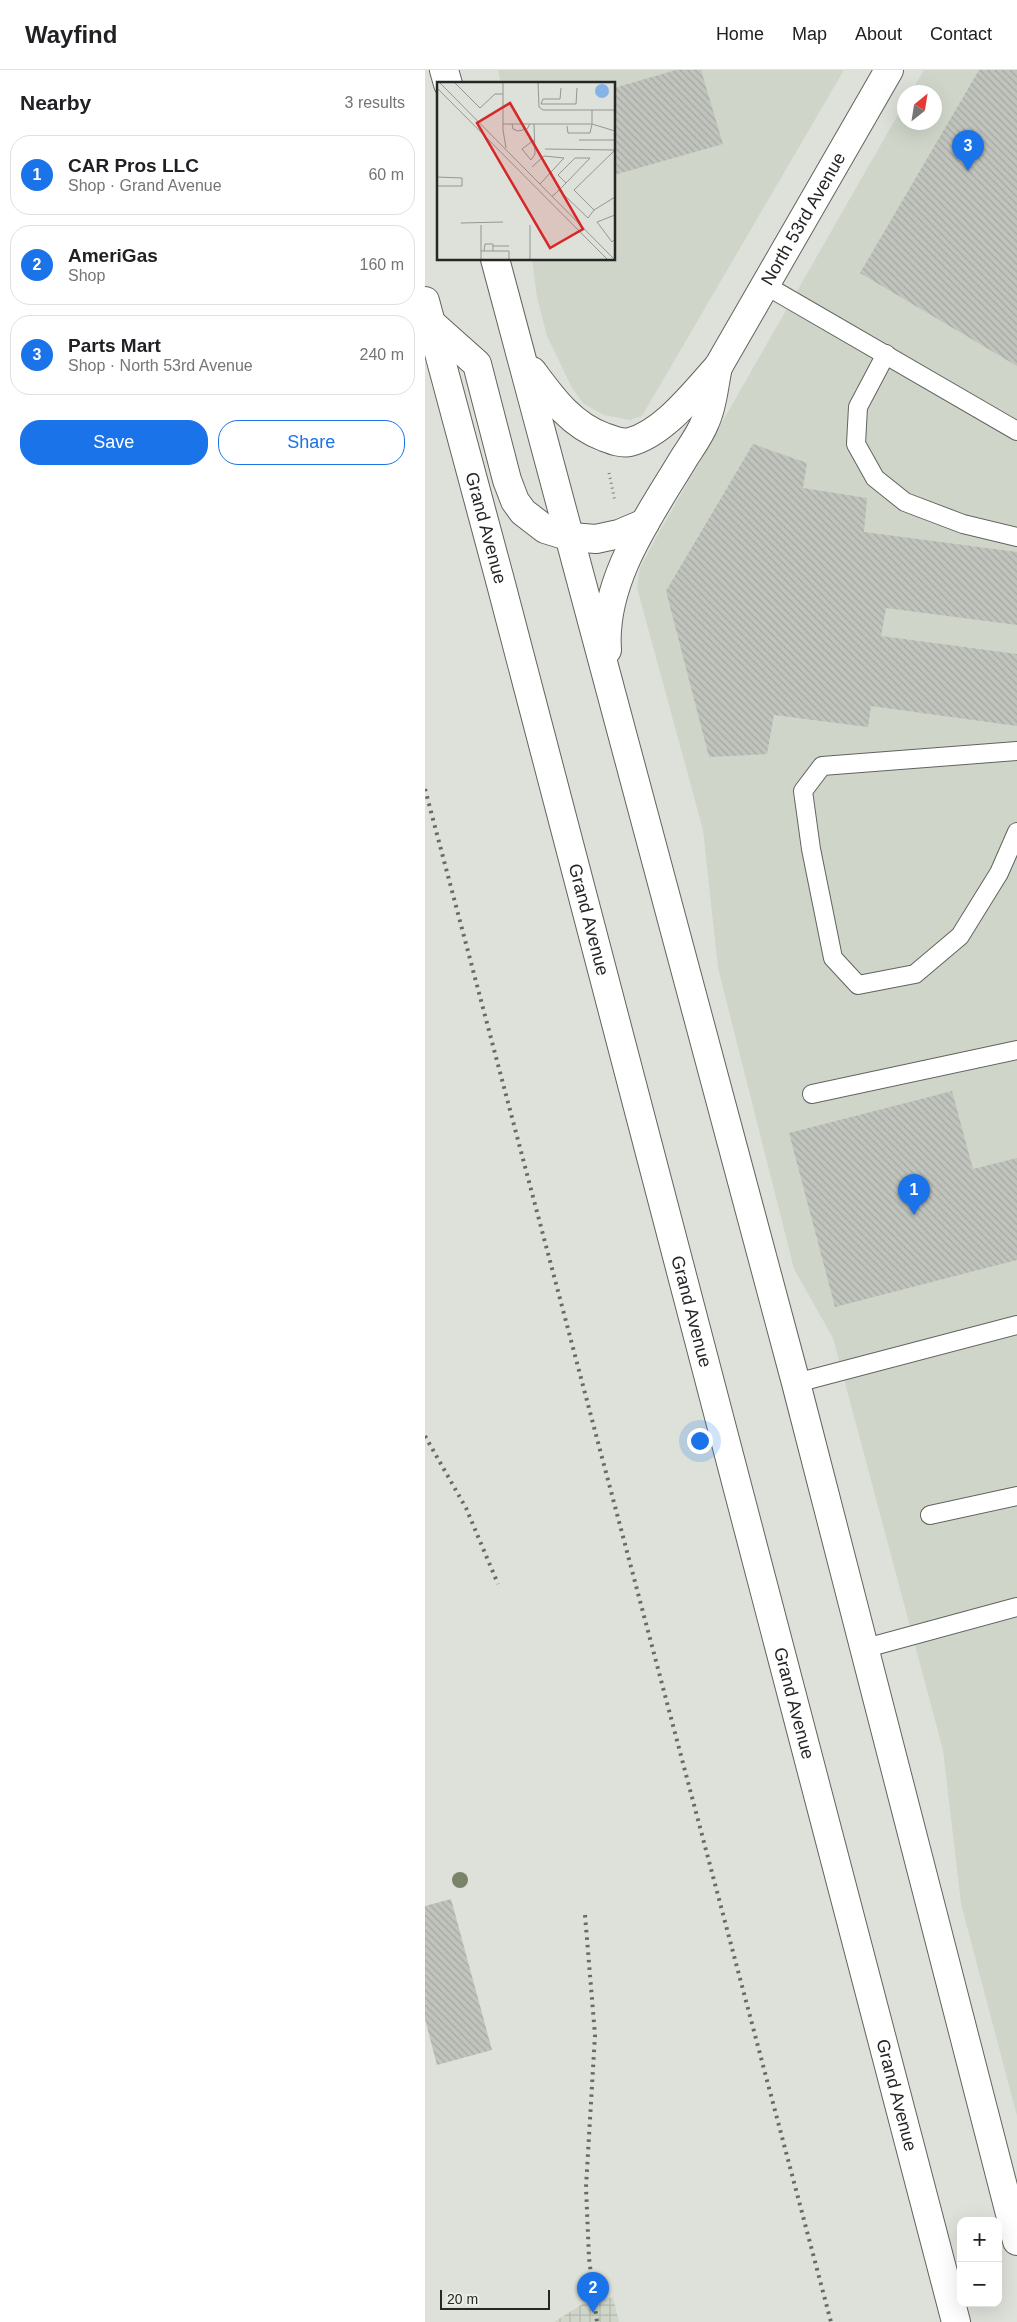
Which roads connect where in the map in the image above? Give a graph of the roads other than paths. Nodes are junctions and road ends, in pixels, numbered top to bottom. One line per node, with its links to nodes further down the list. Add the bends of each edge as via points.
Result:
1 (889, 70): 3 (main road, North 53rd Avenue)
2 (495, 260): 6 (main road)
3 (765, 284): 5 (lane); 7 (main road, North 53rd Avenue)
4 (428, 312): 10 (main road, via 477,364 515,501 523,512 545,529); 24 (main road, Grand Avenue)
5 (886, 354): 8 (lane); 11 (lane, via 859,407 856,444 875,478 905,502 963,524)
6 (522, 357): 7 (main road, via 556,404 577,423 609,439 629,442 678,412); 10 (main road)
7 (718, 367): 9 (main road, via 706,422)
8 (1017, 431)
9 (645, 524): 10 (main road, via 596,539); 12 (main road, via 625,562 614,594 607,643)
10 (571, 537): 12 (main road)
11 (1017, 537)
12 (610, 686): 18 (main road)
13 (1017, 750): 14 (lane, via 822,766 803,791 833,958 858,986 915,974 960,936 999,873)
14 (1017, 832)
15 (1017, 1050): 16 (lane)
16 (812, 1094)
17 (1017, 1325): 18 (lane)
18 (796, 1384): 22 (main road)
19 (1017, 1496): 20 (lane)
20 (930, 1515)
21 (1017, 1608): 22 (lane)
22 (865, 1648): 23 (main road)
23 (1017, 2241)
24 (957, 2322)

